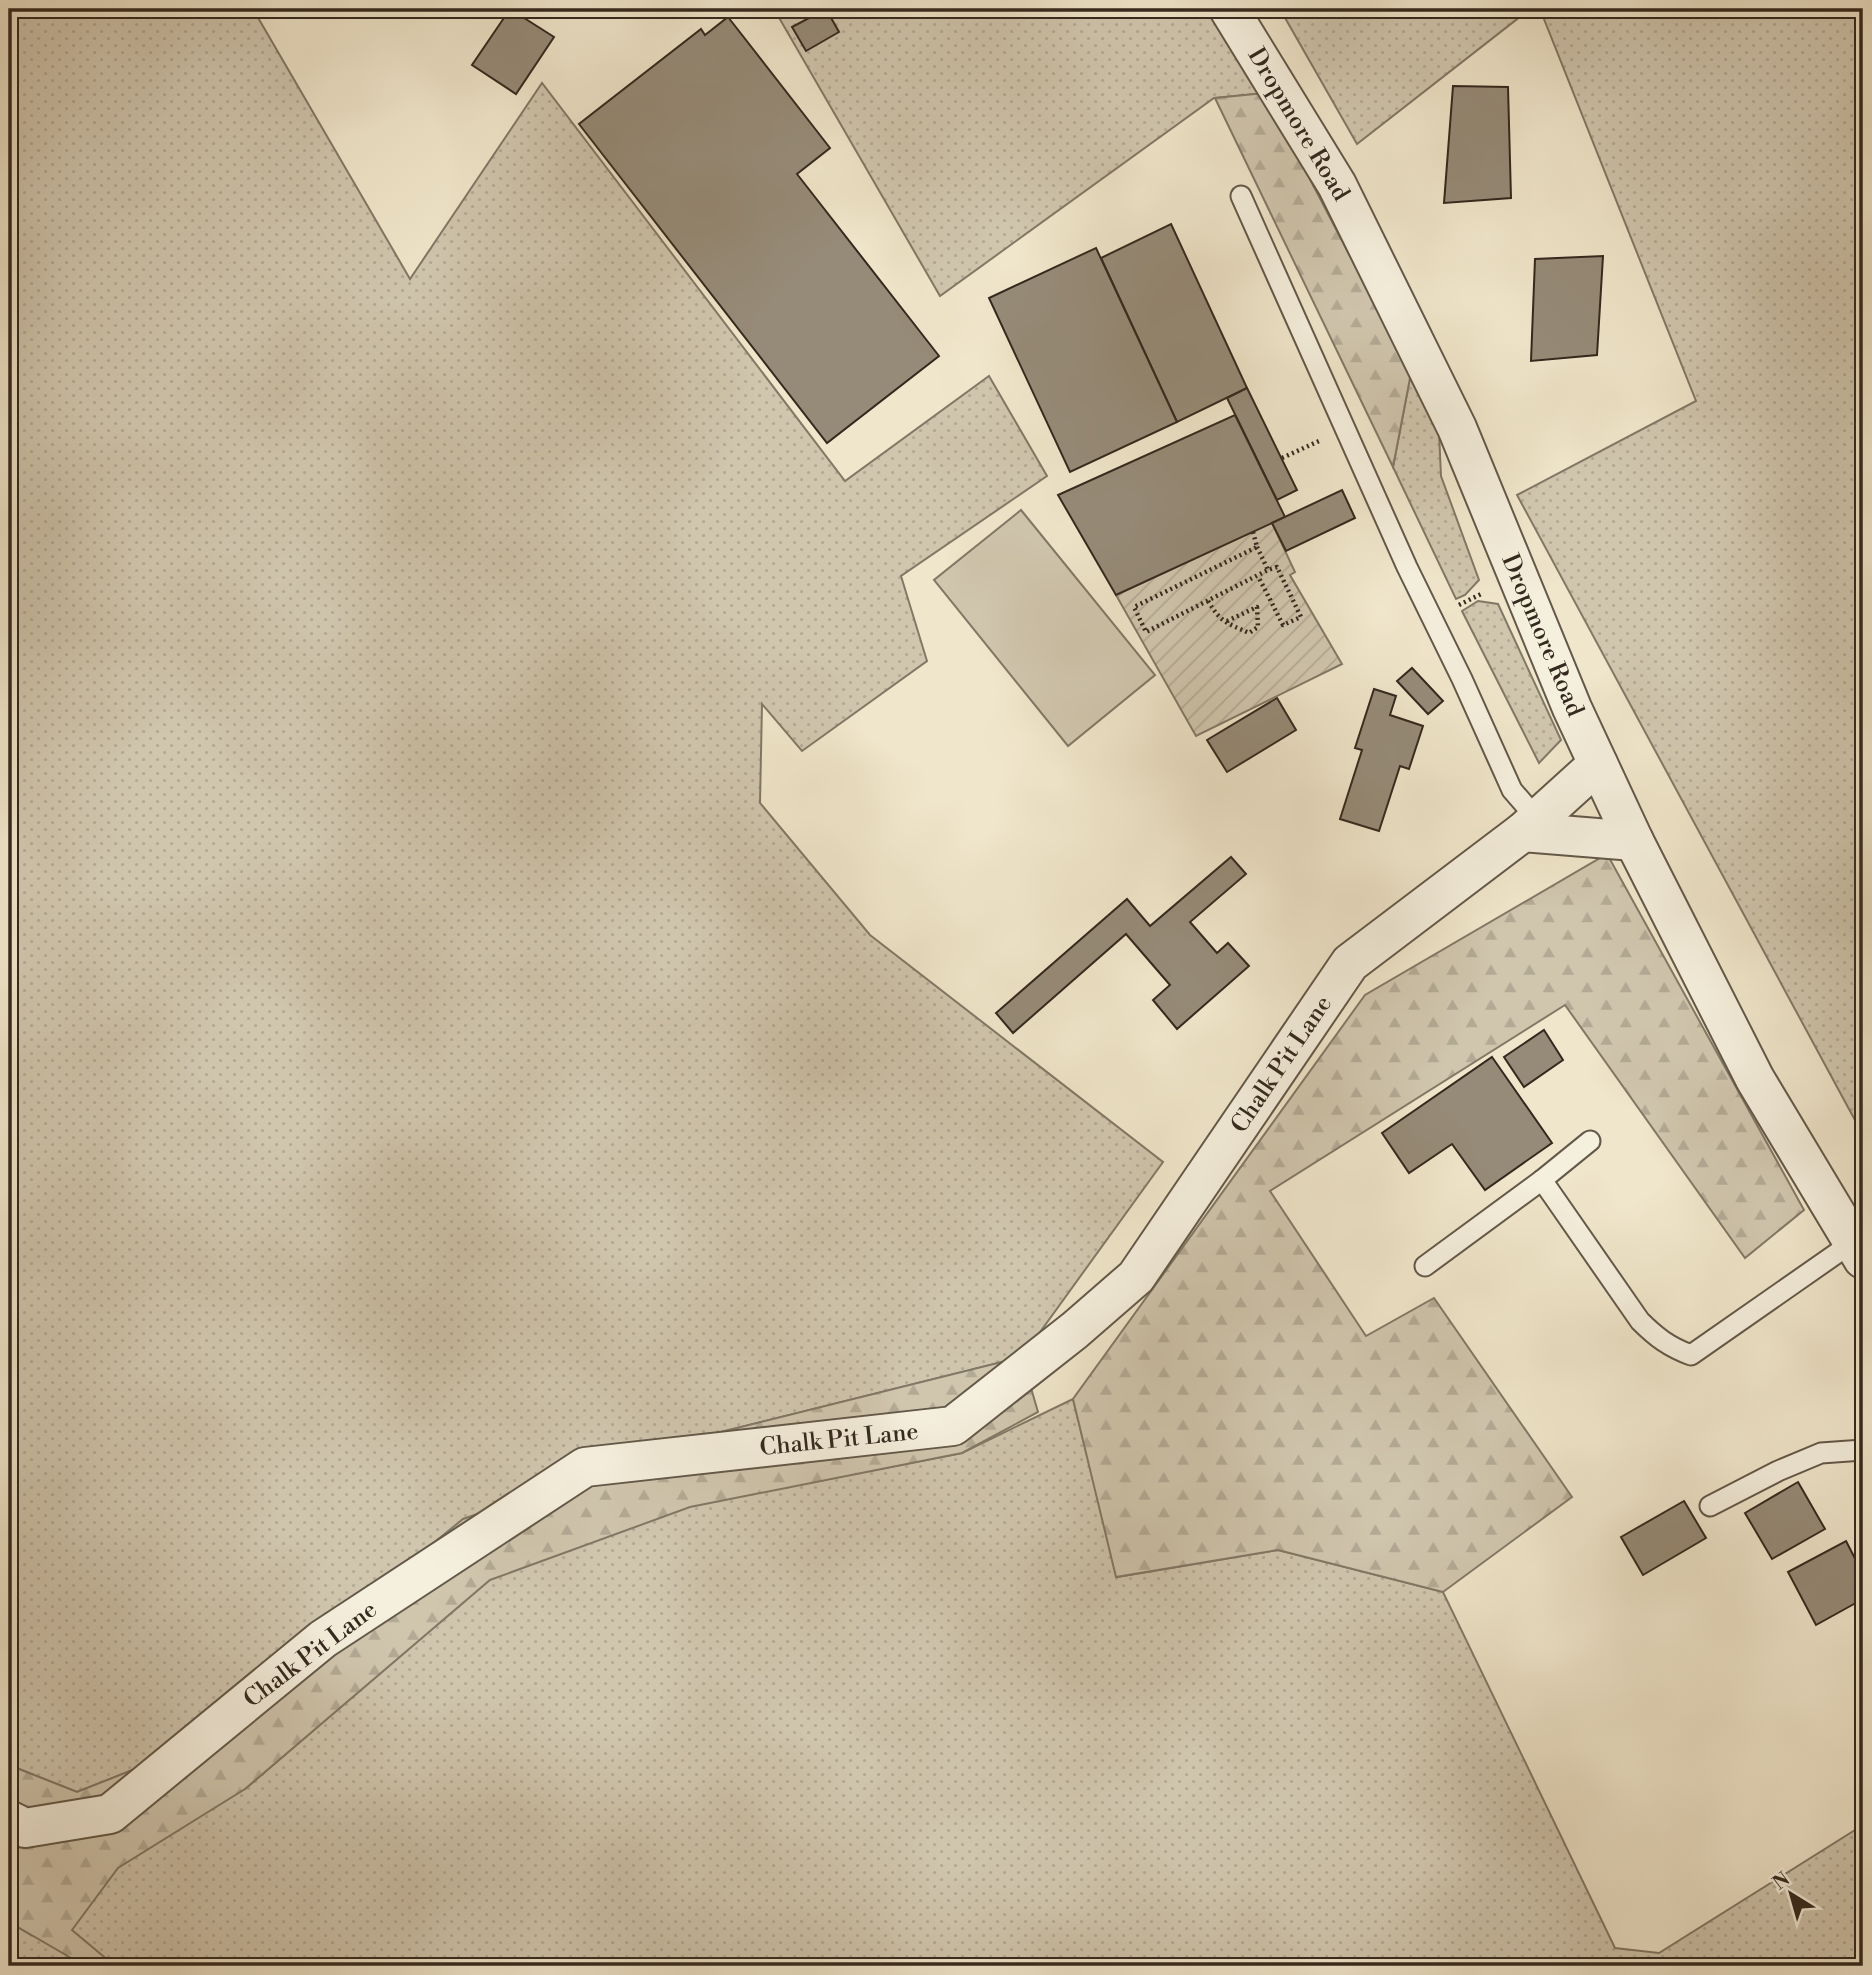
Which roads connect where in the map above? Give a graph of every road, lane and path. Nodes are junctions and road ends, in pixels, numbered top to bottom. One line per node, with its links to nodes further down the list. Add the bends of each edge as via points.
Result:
1 (1229, 9): 9 (street, Dropmore Road, via 1337,185 1457,428)
2 (1241, 195): 3 (lane)
3 (1346, 429): 4 (path); 11 (lane)
4 (1282, 458)
5 (1253, 532): 6 (path)
6 (1257, 547): 7 (path); 10 (path, via 1133,607 1146,632)
7 (1268, 570): 8 (path); 8 (path, via 1277,567 1301,617 1283,625)
8 (1258, 576): 10 (path)
9 (1518, 576): 11 (path); 13 (street, Dropmore Road)
10 (1208, 601): 12 (path)
11 (1433, 619): 14 (lane)
12 (1225, 622): 12 (path, via 1249,633 1258,627 1257,607)
13 (1598, 764): 14 (street, Chalk Pit Lane); 15 (street, Dropmore Road)
14 (1530, 825): 15 (street); 22 (street, Chalk Pit Lane, via 1350,963 1136,1277 953,1426 585,1467 323,1639 110,1814 25,1828)
15 (1634, 841): 18 (street, Dropmore Road, via 1755,1079)
16 (1590, 1141): 17 (lane)
17 (1542, 1180): 18 (lane, via 1640,1321 1658,1339 1691,1355); 19 (lane)
18 (1858, 1250)
19 (1425, 1266)
20 (1863, 1450): 21 (lane, via 1821,1453)
21 (1710, 1506)
22 (9, 1820)

